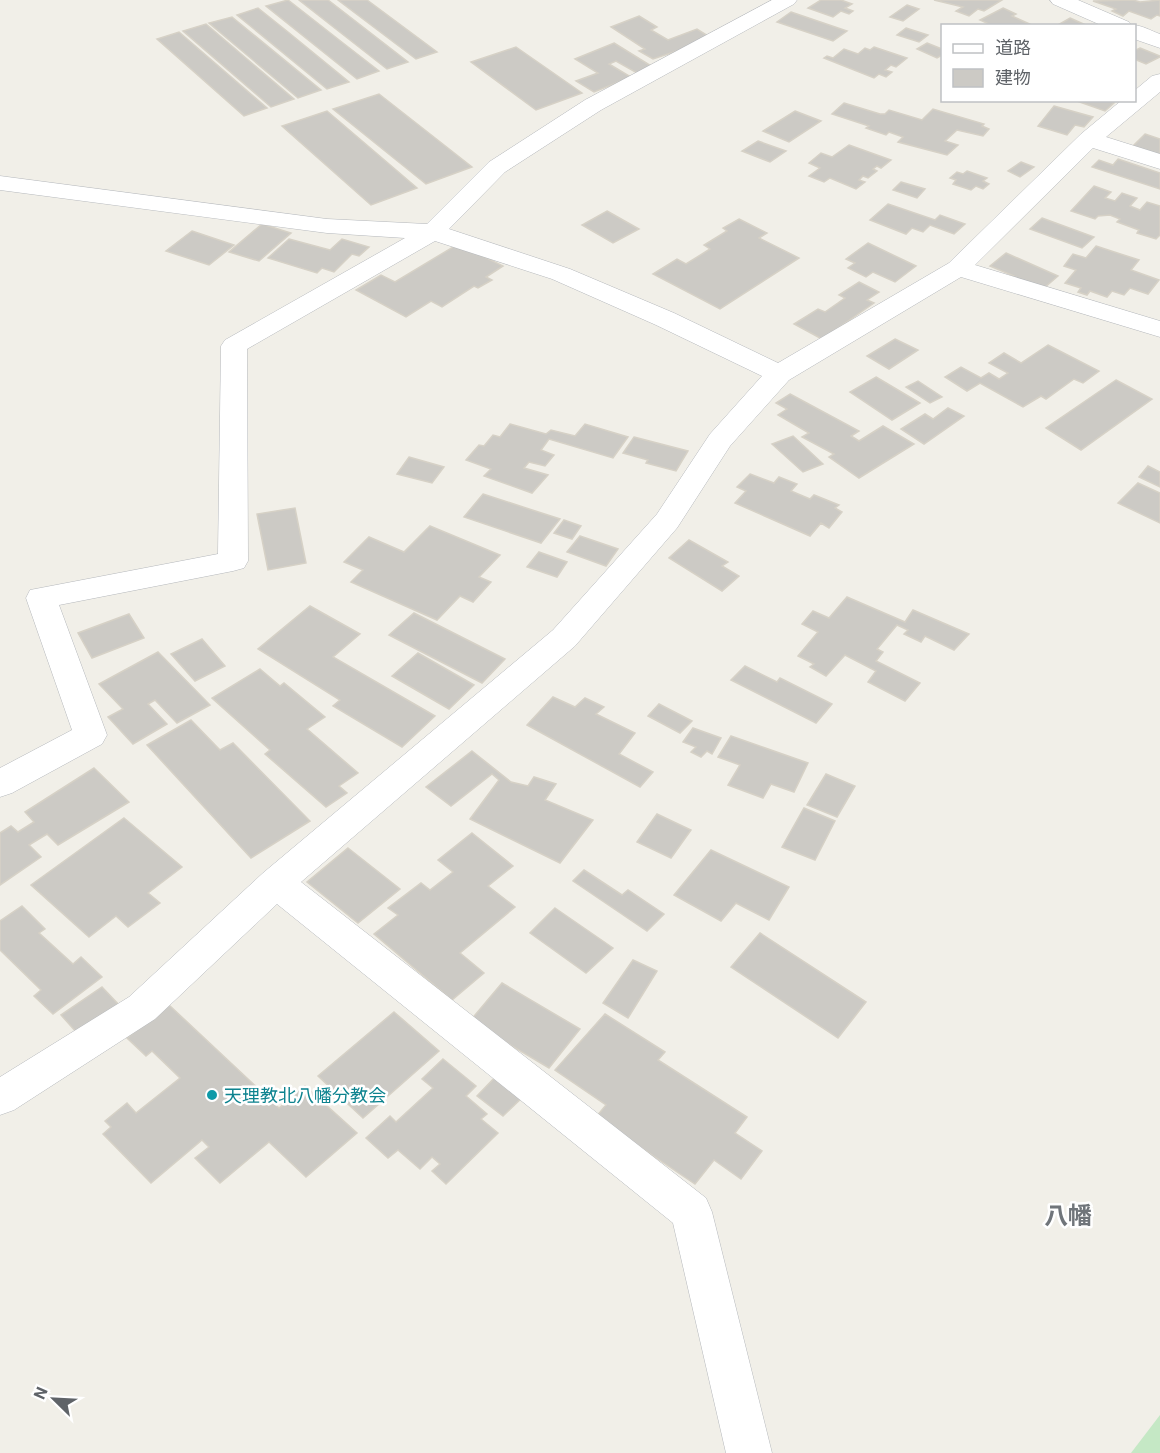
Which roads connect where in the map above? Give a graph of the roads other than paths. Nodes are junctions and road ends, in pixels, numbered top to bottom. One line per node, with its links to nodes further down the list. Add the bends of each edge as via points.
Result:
1 (787, 0): 12 (street, via 593,105 507,161)
2 (1060, 0): 3 (street)
3 (1117, 24)
4 (1136, 32): 5 (street)
5 (1160, 42)
6 (1160, 81): 7 (street)
7 (1136, 101)
8 (1134, 102): 9 (street)
9 (1089, 139): 10 (street); 13 (street)
10 (1160, 162)
11 (0, 183): 12 (street, via 327,226)
12 (433, 232): 15 (street, via 561,274); 16 (street, via 234,346 233,561 41,598 90,735)
13 (958, 268): 14 (street); 15 (street)
14 (1160, 329)
15 (779, 374): 17 (street, via 720,440 667,521 564,638)
16 (0, 784)
17 (276, 883): 18 (street, via 142,1008); 19 (street, via 691,1212)
18 (0, 1098)
19 (749, 1453)

